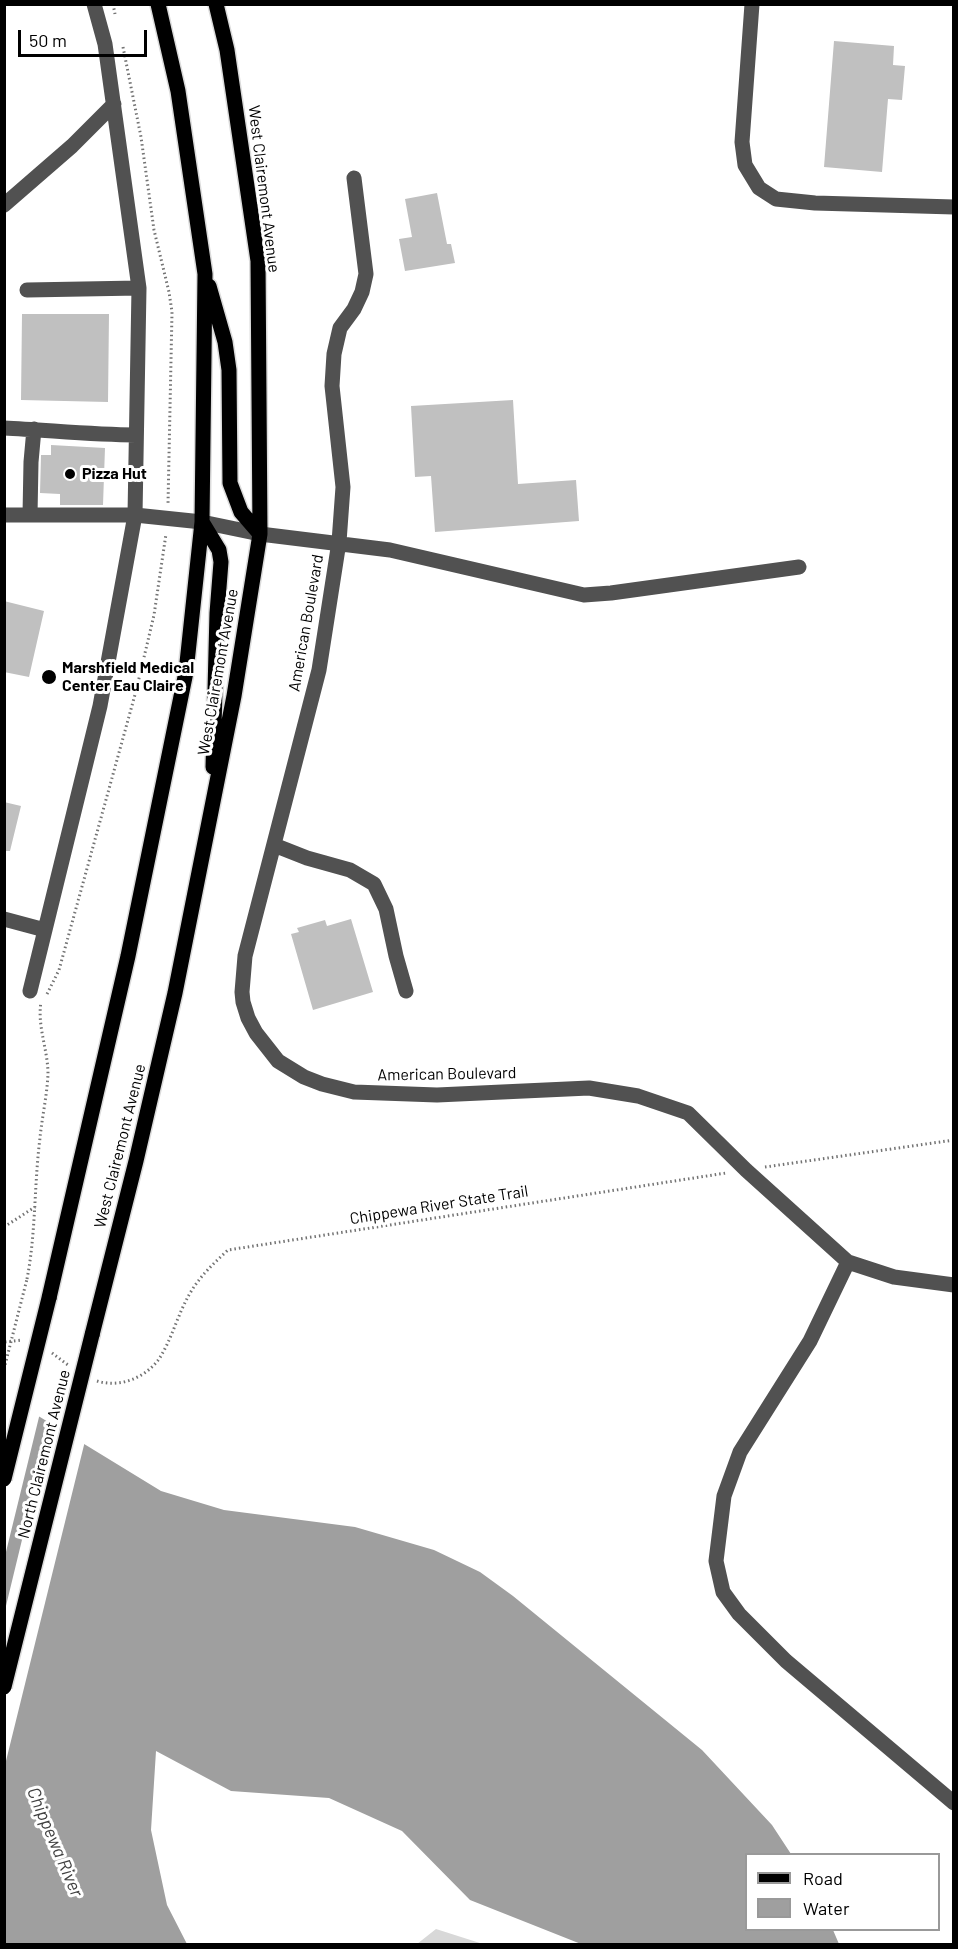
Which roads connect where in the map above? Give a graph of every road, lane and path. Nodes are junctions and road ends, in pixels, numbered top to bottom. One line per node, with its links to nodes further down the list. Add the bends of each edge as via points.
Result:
1 (93, 4): 5 (street, via 105,44)
2 (158, 4): 9 (main road, West Clairemont Avenue, via 178,92)
3 (216, 4): 19 (main road, West Clairemont Avenue, via 227,50 258,261)
4 (752, 4): 8 (street, via 742,142 745,165 759,188 777,199 815,203)
5 (114, 104): 7 (street); 10 (street)
6 (354, 178): 20 (street, American Boulevard, via 366,274 354,309 340,327 334,354 332,386 343,487)
7 (4, 205)
8 (954, 207)
9 (206, 274): 18 (main road, West Clairemont Avenue); 19 (main road, via 229,370 230,483 240,512)
10 (139, 288): 11 (street); 14 (street)
11 (27, 290)
12 (4, 428): 13 (street)
13 (34, 429): 14 (street); 16 (street)
14 (136, 435): 17 (street)
15 (4, 515): 16 (street)
16 (30, 515): 17 (street)
17 (135, 515): 18 (street); 25 (street, via 100,706)
18 (202, 522): 19 (street); 22 (main road, via 219,550 221,562); 34 (main road, West Clairemont Avenue, via 186,672 128,956)
19 (260, 534): 20 (street); 22 (main road, West Clairemont Avenue)
20 (339, 542): 21 (street, via 584,595); 23 (street, American Boulevard, via 319,670)
21 (799, 567)
22 (212, 806): 35 (main road, West Clairemont Avenue, via 176,993)
23 (274, 845): 26 (street, via 350,870 374,884 386,909); 29 (street, American Boulevard, via 246,956 242,992 256,1033 289,1069 322,1084 354,1092 436,1095 589,1088 638,1096 688,1113)
24 (4, 919): 25 (street)
25 (45, 930): 27 (street)
26 (406, 991)
27 (35, 997): 30 (path, via 48,1072)
28 (954, 1140): 29 (path, Chippewa River State Trail)
29 (746, 1170): 32 (street, American Boulevard); 41 (path, Chippewa River State Trail, via 228,1250 203,1275 159,1359 144,1373 126,1383 108,1384)
30 (35, 1207): 31 (path); 40 (path, bridge, via 27,1279)
31 (4, 1227)
32 (848, 1262): 33 (street, American Boulevard, via 894,1277); 44 (street, via 810,1341 740,1452 724,1496 716,1561 723,1593 739,1614 786,1661)
33 (954, 1286)
34 (48, 1298): 42 (main road, North Clairemont Avenue, bridge)
35 (92, 1335): 43 (main road, North Clairemont Avenue, bridge)
36 (25, 1340): 37 (path)
37 (5, 1341)
38 (45, 1349): 39 (path)
39 (72, 1367)
40 (4, 1369)
41 (89, 1378)
42 (4, 1479)
43 (4, 1688)
44 (954, 1803)

